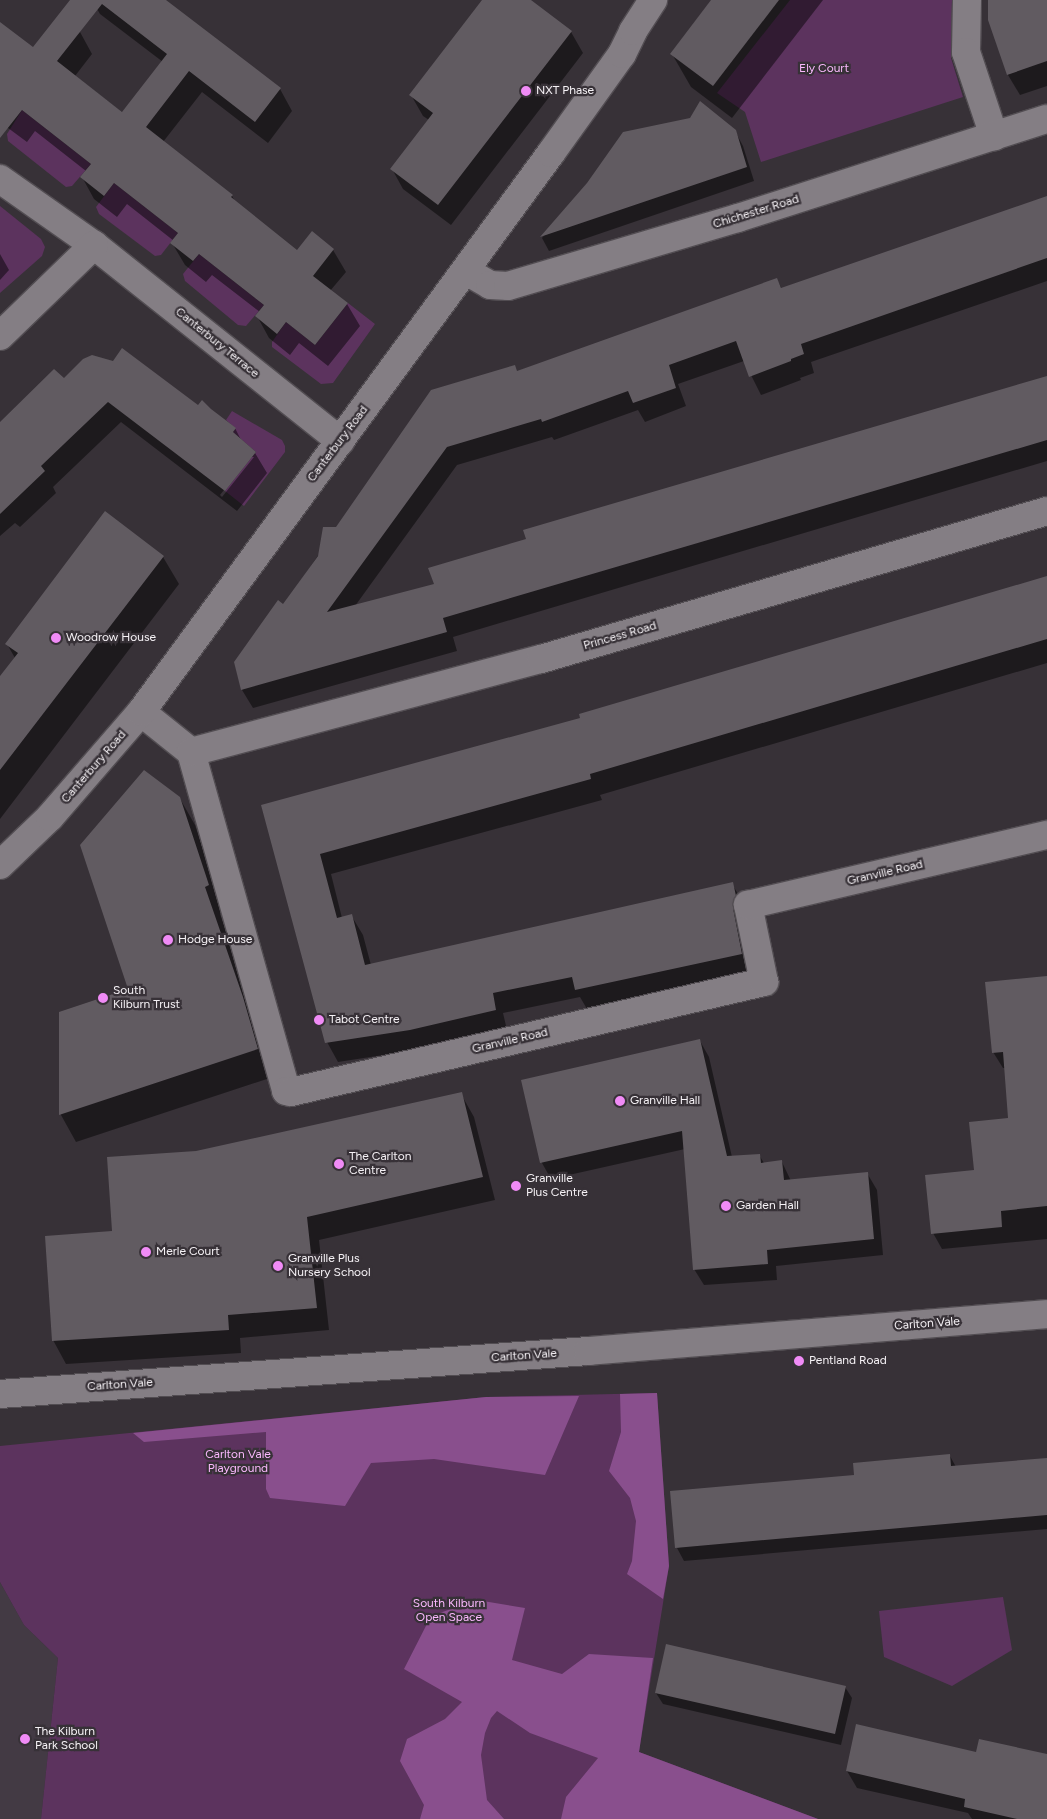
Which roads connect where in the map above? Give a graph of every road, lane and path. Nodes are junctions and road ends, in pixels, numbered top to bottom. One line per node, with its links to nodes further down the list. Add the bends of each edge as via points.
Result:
1 (967, 0): 4 (street, via 966,52)
2 (652, 2): 7 (street, Canterbury Road, via 622,54)
3 (1047, 119): 4 (street, Chichester Road)
4 (994, 136): 7 (street, Chichester Road, via 738,218 508,286 490,285)
5 (0, 179): 6 (street, Canterbury Terrace)
6 (94, 244): 8 (street); 9 (street, Canterbury Terrace)
7 (466, 270): 9 (street, Canterbury Road)
8 (0, 336)
9 (340, 441): 11 (street, Canterbury Road)
10 (1047, 511): 12 (street, Princess Road, via 541,659)
11 (142, 712): 12 (street); 14 (street, Canterbury Road, via 50,817)
12 (190, 752): 13 (street, Granville Road, via 286,1091 292,1092 764,982 748,905)
13 (1047, 835)
14 (0, 865)
15 (1047, 1314): 16 (street, Carlton Vale)
16 (0, 1394)

